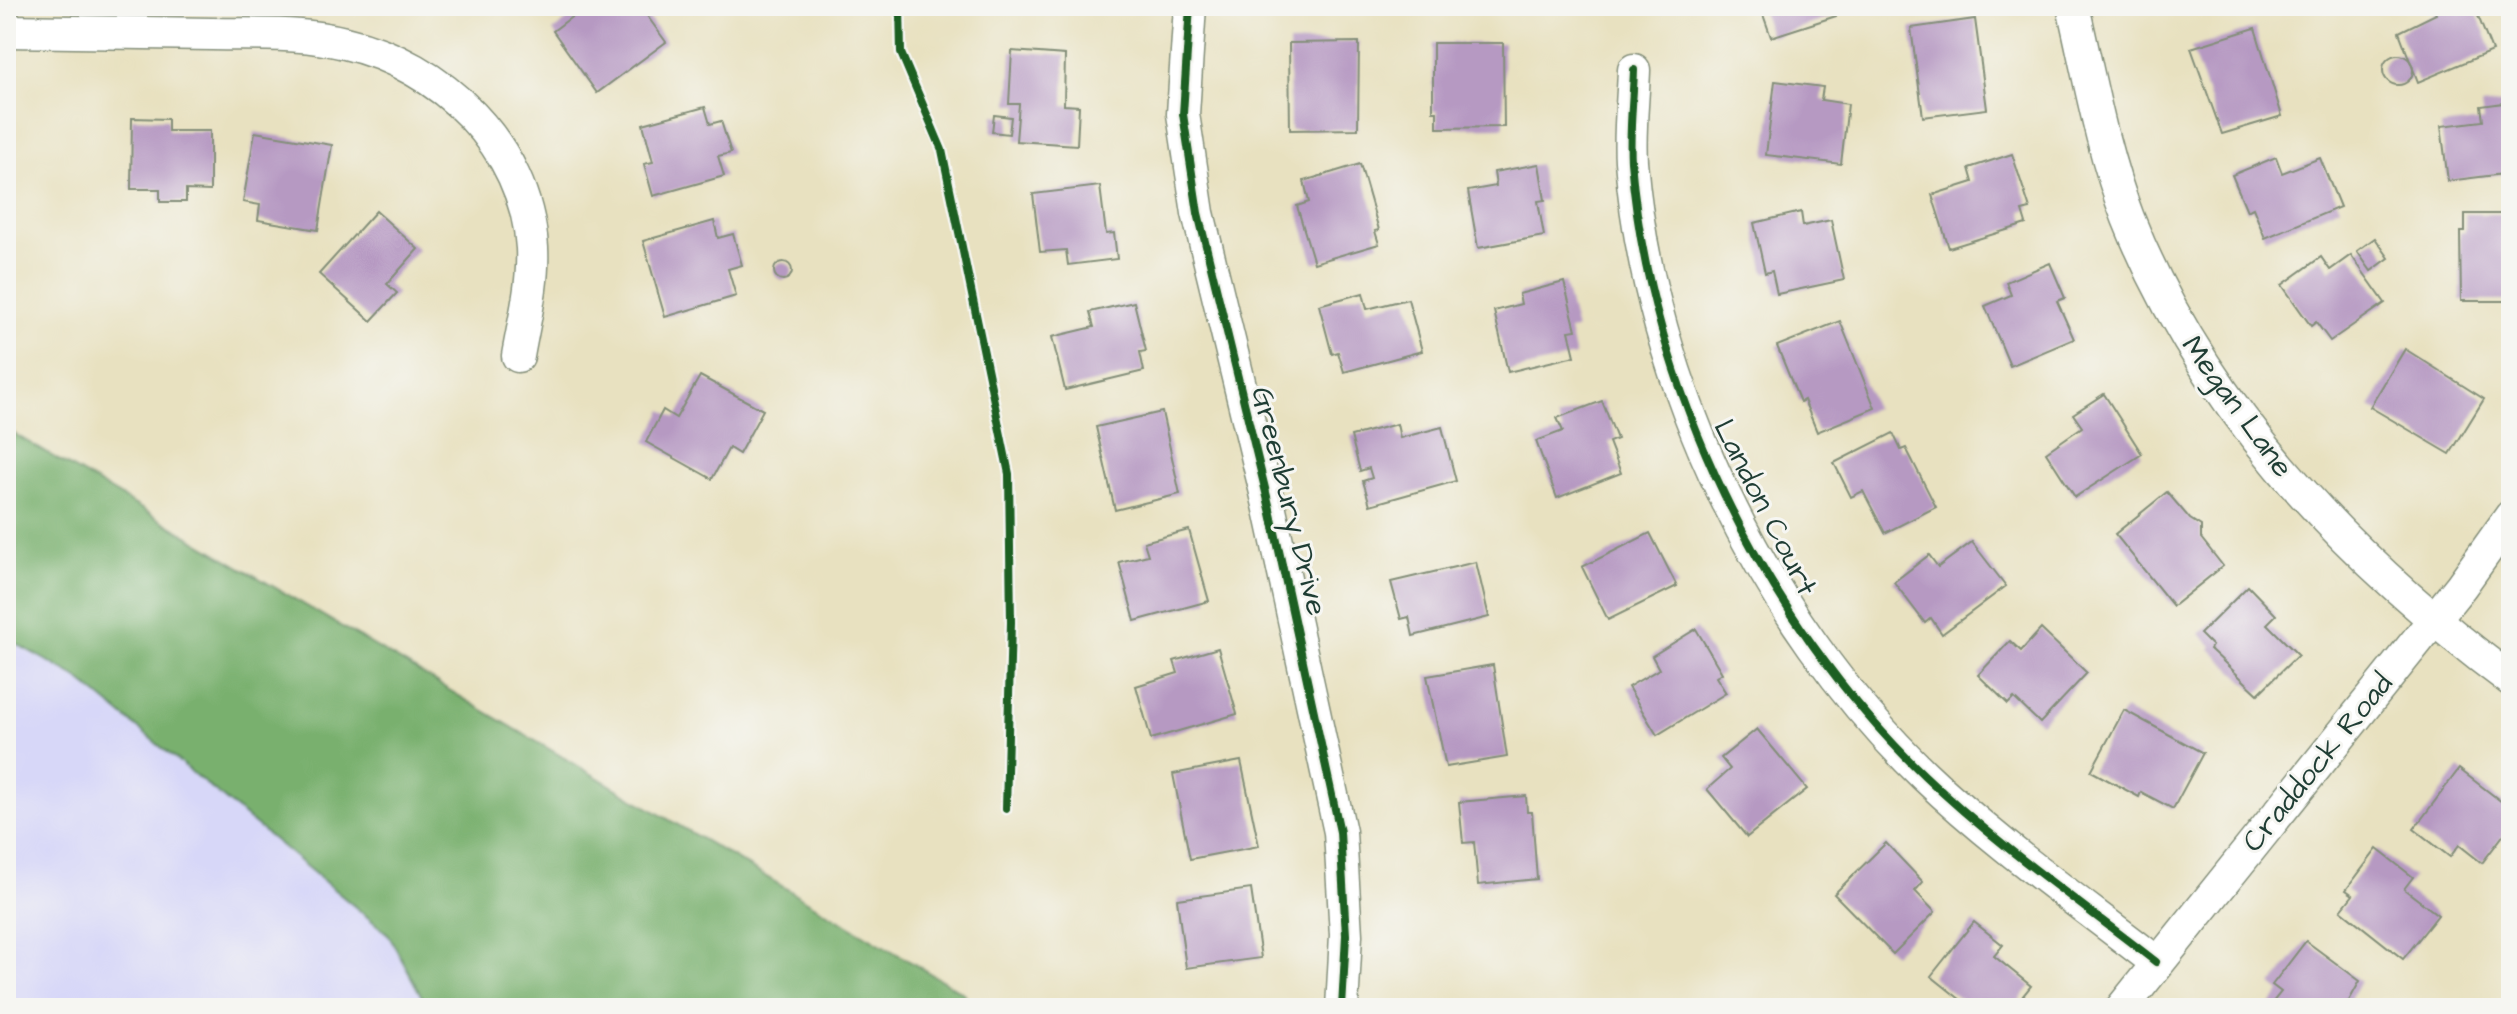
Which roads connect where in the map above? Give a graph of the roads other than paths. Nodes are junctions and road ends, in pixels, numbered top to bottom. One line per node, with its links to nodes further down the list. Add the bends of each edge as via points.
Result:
1 (1190, 6): 10 (street, Greenbury Drive, via 1183,114 1198,213 1340,832 1346,935)
2 (2073, 6): 7 (street, Megan Lane, via 2127,216 2205,371 2328,522)
3 (6, 31): 5 (street, via 291,35 344,42 402,62 474,115 509,166 526,211 532,248)
4 (1634, 70): 9 (street, Landon Court, via 1631,159 1663,341 1726,496 1770,581 1868,716 1924,775 1978,824)
5 (518, 356)
6 (2511, 516): 7 (street, Craddock Road)
7 (2432, 620): 8 (street, Megan Lane); 9 (street, Craddock Road)
8 (2511, 680)
9 (2156, 962): 11 (street, Craddock Road)
10 (1342, 1008)
11 (2122, 1008)

